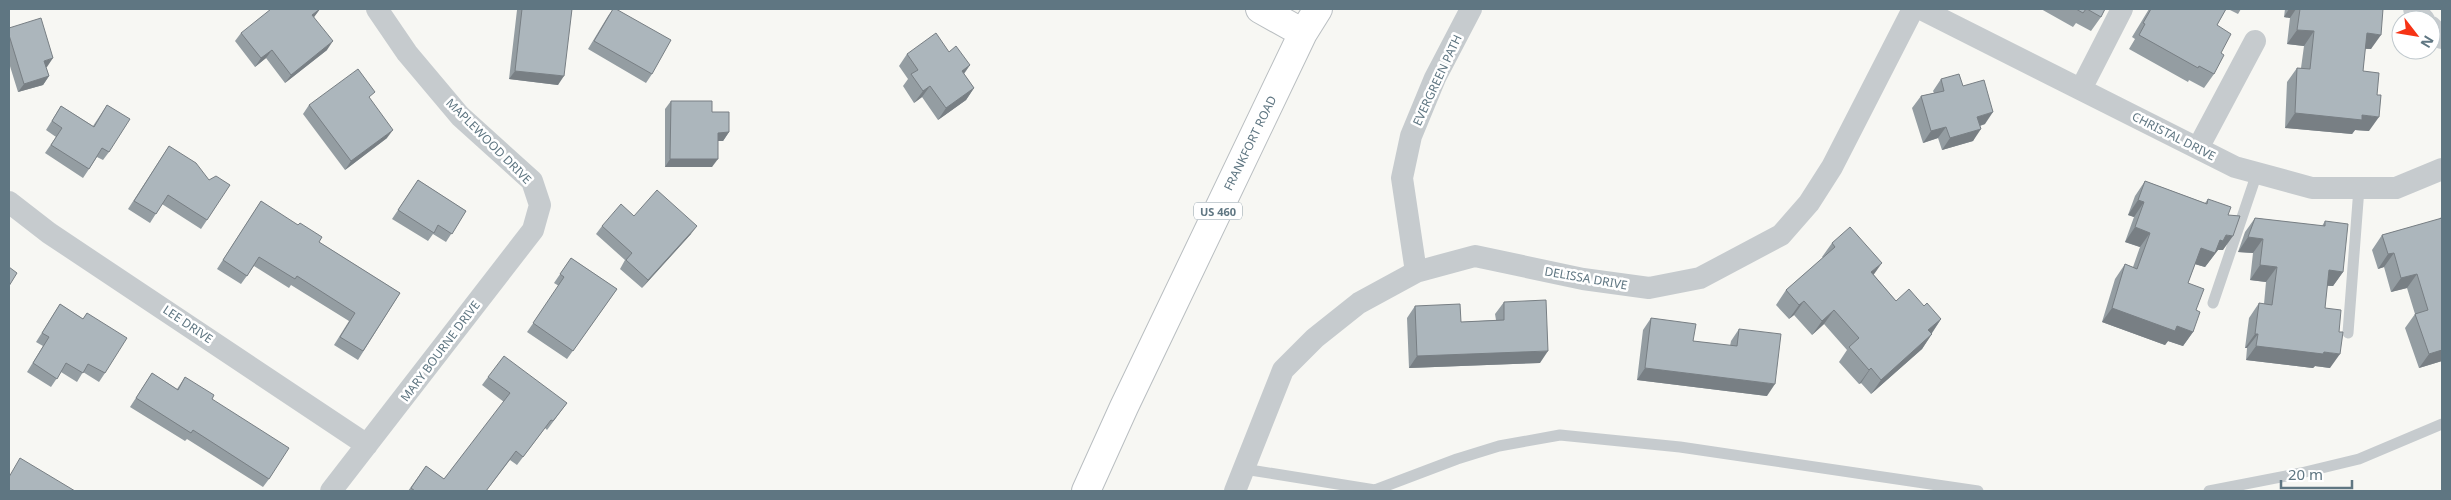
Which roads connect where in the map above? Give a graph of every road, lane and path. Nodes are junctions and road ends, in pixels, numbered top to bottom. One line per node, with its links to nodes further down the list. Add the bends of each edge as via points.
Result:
1 (377, 9): 16 (street, MAPLEWOOD DRIVE, via 407,54 460,116 532,181)
2 (1260, 9): 8 (main road)
3 (1318, 9): 8 (main road, FRANKFORT ROAD / US 460)
4 (1471, 9): 17 (street, EVERGREEN PATH, via 1435,78 1414,128 1402,178)
5 (1913, 9): 17 (street, DELISSA DRIVE, via 1832,167 1809,203 1781,235 1746,255 1700,278 1648,288 1583,279 1475,256)
6 (1921, 9): 10 (street, CHRISTAL DRIVE)
7 (2122, 9): 10 (street)
8 (1303, 33): 24 (main road, FRANKFORT ROAD / US 460)
9 (2255, 41): 11 (street)
10 (2081, 89): 11 (street, CHRISTAL DRIVE)
11 (2198, 148): 13 (street, CHRISTAL DRIVE, via 2235,166)
12 (2442, 169): 14 (street, CHRISTAL DRIVE, via 2396,188)
13 (2257, 172): 14 (street, CHRISTAL DRIVE, via 2312,188); 18 (lane)
14 (2360, 188): 19 (lane)
15 (9, 202): 21 (street, LEE DRIVE, via 49,233)
16 (540, 205): 21 (street, MARY BOURNE DRIVE, via 533,230)
17 (1416, 272): 22 (street, DELISSA DRIVE, via 1359,303 1315,338 1283,370)
18 (2214, 303)
19 (2348, 333)
20 (2442, 424): 27 (lane, via 2359,459)
21 (367, 445): 23 (street, MARY BOURNE DRIVE)
22 (1244, 469): 25 (street, DELISSA DRIVE); 26 (lane, via 1375,490 1499,446 1560,435 1680,447)
23 (331, 491)
24 (1086, 491)
25 (1236, 491)
26 (1978, 491)
27 (2208, 491)

